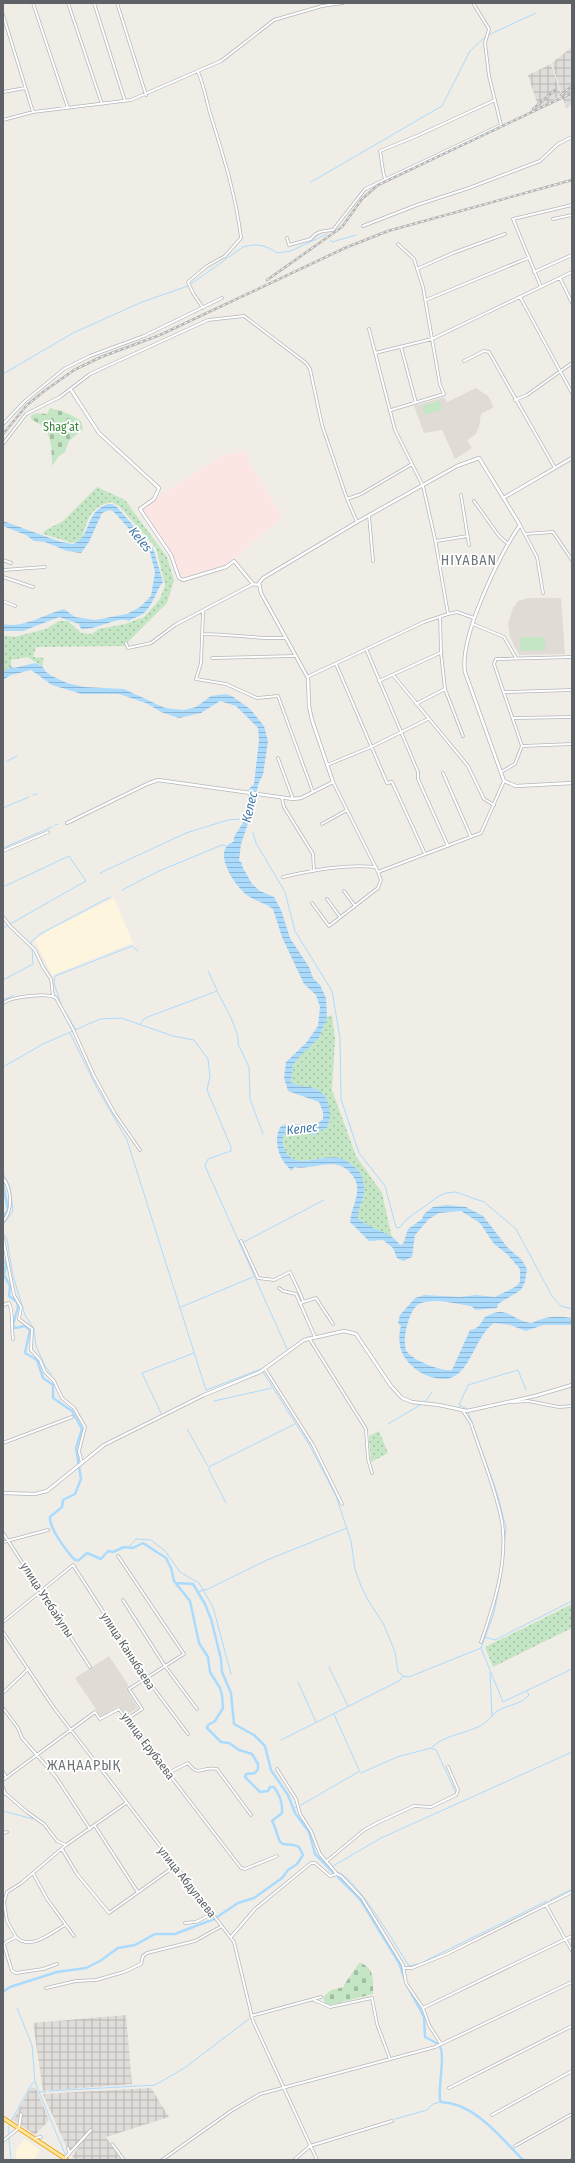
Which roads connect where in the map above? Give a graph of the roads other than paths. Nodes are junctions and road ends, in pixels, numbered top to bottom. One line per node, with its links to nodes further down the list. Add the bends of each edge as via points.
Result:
1 (33, 3): 17 (street)
2 (68, 3): 16 (street)
3 (94, 3): 15 (street)
4 (118, 3): 13 (street)
5 (320, 3): 8 (street)
6 (343, 3): 8 (street)
7 (473, 3): 14 (street, via 489,29 485,43 490,86)
8 (322, 6): 10 (street, via 274,20 221,61)
9 (3, 15): 11 (street)
10 (198, 72): 13 (street); 40 (street, via 206,90 208,106 236,198 241,238 225,256 207,266 188,282)
11 (25, 88): 12 (street); 18 (street)
12 (3, 92)
13 (146, 95): 15 (street)
14 (495, 100): 21 (street, via 502,121 500,127); 21 (street, via 380,151)
15 (125, 101): 16 (street)
16 (102, 104): 17 (street)
17 (68, 108): 18 (street)
18 (33, 112): 19 (street)
19 (3, 120)
20 (572, 137): 25 (street, via 558,144 540,161 469,188 417,204)
21 (385, 179): 27 (street, via 365,189 333,230 322,231 314,234 311,239 289,246)
22 (572, 205): 30 (street, via 513,219)
23 (572, 216): 24 (street)
24 (553, 219)
25 (363, 226)
26 (505, 234): 31 (street)
27 (286, 238)
28 (398, 244): 31 (street, via 414,258)
29 (572, 254): 32 (street)
30 (528, 258): 32 (street); 38 (street)
31 (417, 269): 38 (street)
32 (534, 272): 35 (street)
33 (572, 272): 34 (street)
34 (560, 278): 35 (street); 39 (street)
35 (541, 287): 36 (street)
36 (520, 297): 42 (street); 47 (street)
37 (222, 298): 40 (street)
38 (425, 300): 42 (street)
39 (572, 303)
40 (203, 308): 53 (street, via 64,369 20,405)
41 (369, 329): 44 (street)
42 (432, 339): 43 (street); 51 (street, via 444,394)
43 (401, 347): 44 (street); 51 (street)
44 (375, 353): 52 (street)
45 (464, 361): 50 (street, via 484,351 489,352)
46 (572, 363): 47 (street)
47 (560, 371): 49 (street); 50 (street, via 527,395)
48 (71, 390): 54 (street, via 26,414); 61 (street, via 90,374 208,320 244,316 306,363 310,369 322,425); 78 (street, via 99,433 159,488 154,499 140,509 171,555 179,578 183,580 226,567 234,561)
49 (572, 392)
50 (515, 400): 57 (street)
51 (416, 403): 52 (street)
52 (391, 410): 56 (street, via 395,430)
53 (3, 424)
54 (3, 444)
55 (572, 458): 57 (street)
56 (412, 464): 58 (street); 61 (street, via 361,494)
57 (555, 468): 60 (street)
58 (423, 486): 60 (street, via 470,459 479,458 499,492); 63 (street); 68 (street)
59 (461, 495): 67 (street)
60 (505, 497): 65 (street)
61 (347, 499): 64 (street)
62 (474, 501): 69 (street)
63 (369, 516): 64 (street); 72 (street)
64 (357, 522): 79 (street, via 264,578)
65 (520, 524): 66 (street); 69 (street)
66 (525, 534): 73 (street, via 553,532); 81 (street, via 537,558)
67 (468, 536): 68 (street); 70 (street)
68 (436, 541): 85 (street)
69 (507, 543): 87 (street)
70 (469, 545)
71 (3, 560): 74 (street)
72 (373, 560)
73 (572, 560)
74 (11, 564)
75 (45, 567): 76 (street)
76 (3, 570)
77 (3, 576): 80 (street)
78 (253, 584): 79 (street); 84 (street)
79 (259, 585): 90 (street)
80 (33, 588)
81 (543, 593)
82 (3, 601): 83 (street)
83 (16, 606)
84 (203, 612): 89 (street); 91 (street, via 175,626 151,643 128,648)
85 (448, 614): 86 (street); 87 (street, via 457,612)
86 (440, 617): 92 (street, via 424,622); 93 (street)
87 (474, 618): 88 (street)
88 (473, 624): 97 (street, via 504,637); 116 (street, via 464,656 465,672)
89 (202, 634): 90 (street); 121 (street, via 201,663 196,679 226,684 257,698 278,696)
90 (284, 638): 94 (street)
91 (126, 643)
92 (367, 651): 98 (street); 101 (street)
93 (440, 653): 99 (street); 102 (street)
94 (294, 656): 96 (street); 100 (street)
95 (572, 657): 97 (street)
96 (212, 658)
97 (516, 658): 104 (street, via 496,659 494,664)
98 (336, 664): 100 (street); 113 (street)
99 (393, 675): 101 (street); 105 (street)
100 (308, 677): 115 (street, via 312,720)
101 (380, 681): 109 (street)
102 (445, 689): 105 (street); 110 (street)
103 (572, 690): 104 (street)
104 (504, 692): 107 (street)
105 (416, 704): 108 (street)
106 (572, 717): 107 (street)
107 (514, 718): 112 (street)
108 (428, 719): 109 (street); 124 (street, via 468,766 484,799)
109 (401, 732): 113 (street); 130 (street, via 418,772 418,779)
110 (463, 736)
111 (572, 744): 112 (street)
112 (522, 746): 116 (street, via 515,764)
113 (371, 747): 115 (street); 132 (street, via 387,783 392,782)
114 (278, 758): 123 (street)
115 (327, 765): 119 (street)
116 (501, 772): 118 (street)
117 (443, 773): 129 (street)
118 (504, 781): 120 (street, via 516,786); 124 (street)
119 (333, 782): 121 (street); 125 (street)
120 (572, 783)
121 (313, 792): 123 (street)
122 (282, 799): 123 (street); 126 (street, via 158,780); 134 (street, via 284,807 313,854)
123 (293, 799)
124 (494, 805): 129 (street, via 482,833)
125 (347, 810): 127 (street); 133 (street)
126 (67, 823)
127 (322, 824)
128 (48, 832): 131 (street)
129 (472, 837): 130 (street)
130 (448, 846): 132 (street)
131 (3, 851)
132 (425, 854): 135 (street)
133 (376, 867): 134 (street, via 356,865); 135 (street)
134 (314, 871): 136 (street)
135 (378, 872): 140 (street, via 381,880 378,888)
136 (284, 877)
137 (344, 891): 140 (street)
138 (327, 899): 142 (street)
139 (312, 903): 142 (street, via 329,926)
140 (355, 906): 142 (street)
141 (3, 917): 143 (street, via 35,950 42,967 51,979)
142 (340, 917)
143 (53, 996): 144 (street, via 16,998); 145 (street, via 73,1029 94,1076)
144 (3, 1003)
145 (140, 1150)
146 (3, 1178): 147 (street, via 8,1189 10,1205 9,1213)
147 (3, 1220)
148 (3, 1238): 166 (street, via 14,1294 21,1307 19,1320 32,1329 31,1350 54,1381 62,1398 74,1408 85,1427 79,1451)
149 (241, 1241): 151 (street, via 258,1278 274,1280 290,1272)
150 (279, 1288): 151 (street, via 296,1294)
151 (302, 1303): 153 (street, via 316,1298); 154 (street)
152 (3, 1305): 156 (street, via 9,1304 11,1308)
153 (333, 1324)
154 (315, 1337): 155 (street); 163 (street, via 337,1331 350,1332 360,1339 391,1386 402,1398)
155 (309, 1338): 157 (street, via 293,1346); 167 (street, via 366,1429 368,1459)
156 (13, 1339)
157 (263, 1370): 166 (street, via 204,1395 114,1440); 169 (street, via 313,1445)
158 (572, 1385): 159 (street)
159 (499, 1403): 161 (street, via 528,1401); 163 (street)
160 (572, 1406): 161 (street)
161 (568, 1407): 162 (street)
162 (572, 1410)
163 (463, 1411): 179 (street, via 471,1423 502,1524 502,1558 494,1604)
164 (72, 1417): 165 (street)
165 (3, 1444)
166 (80, 1465): 168 (street, via 47,1491 35,1494)
167 (372, 1473)
168 (3, 1494)
169 (342, 1504)
170 (48, 1530): 172 (street)
171 (3, 1533): 172 (street, улица Утебайулы)
172 (8, 1541): 173 (street); 175 (street, улица Утебайулы)
173 (3, 1542)
174 (118, 1556): 181 (street, via 184,1654)
175 (41, 1590): 177 (street); 180 (street, улица Утебайулы); 183 (street, улица Каныбаева, via 73,1565)
176 (123, 1600): 181 (street)
177 (3, 1622)
178 (3, 1632): 182 (street, улица Абдулаева)
179 (481, 1642)
180 (90, 1666)
181 (166, 1666): 183 (street); 186 (street)
182 (28, 1670): 184 (street); 188 (street, улица Абдулаева)
183 (146, 1678): 187 (street, via 129,1689 142,1709); 189 (street, улица Каныбаева)
184 (3, 1693)
185 (3, 1708): 190 (street)
186 (197, 1709)
187 (127, 1718): 188 (street, улица Ерубаева, via 119,1709 103,1719 95,1712); 194 (street, улица Ерубаева)
188 (71, 1730): 190 (street, улица Ерубаева); 199 (street, улица Абдулаева)
189 (188, 1734)
190 (36, 1756): 195 (street, улица Ерубаева); 202 (street, via 56,1777)
191 (448, 1767): 208 (street, via 458,1790 456,1795 436,1806 414,1806 379,1822 364,1830)
192 (277, 1769): 208 (street, via 296,1799 300,1814 315,1839 318,1851)
193 (3, 1772): 195 (street)
194 (168, 1773): 200 (street, via 184,1763 188,1763 197,1772 204,1768 217,1769); 207 (street, улица Ерубаева, via 241,1868 245,1869)
195 (6, 1777): 196 (street, улица Ерубаева)
196 (3, 1780)
197 (3, 1787): 198 (street)
198 (4, 1794): 205 (street, via 44,1824 57,1841)
199 (126, 1803): 201 (street); 209 (street, улица Абдулаева)
200 (251, 1815)
201 (95, 1826): 202 (street); 212 (street)
202 (90, 1829): 205 (street)
203 (7, 1832): 204 (street)
204 (3, 1833)
205 (66, 1846): 206 (street)
206 (62, 1849): 210 (street); 212 (street, via 77,1874 109,1913)
207 (278, 1856)
208 (326, 1861): 211 (street)
209 (175, 1866): 212 (street); 215 (street, улица Абдулаева)
210 (33, 1873): 217 (street); 221 (street, via 5,1895 6,1921)
211 (337, 1874): 222 (street, via 330,1876 315,1863 311,1863 255,1909); 226 (street, via 362,1898)
212 (137, 1891)
213 (572, 1892): 214 (street)
214 (546, 1905): 223 (street); 226 (street, via 430,1962)
215 (212, 1914): 216 (street, via 196,1922); 218 (street, улица Абдулаева)
216 (185, 1923)
217 (65, 1925): 219 (street); 221 (street, via 39,1940 22,1943)
218 (222, 1926): 222 (street, улица Абдулаева); 228 (street, via 195,1941 147,1953 143,1956 141,1964 124,1972 91,1981 76,1981)
219 (74, 1936)
220 (572, 1936): 223 (street)
221 (16, 1937): 225 (street, via 4,1945 12,1971 16,1973 44,1969)
222 (231, 1937): 232 (street, улица Абдулаева)
223 (565, 1939): 224 (street); 231 (street)
224 (572, 1951)
225 (58, 1964)
226 (405, 1968): 231 (street, via 406,1983)
227 (572, 1982): 234 (street)
228 (46, 1988)
229 (321, 1997): 230 (street)
230 (314, 2000): 232 (street); 235 (street, via 330,2007 372,1998 377,2024)
231 (423, 2008): 234 (street)
232 (251, 2016): 237 (street, улица Абдулаева)
233 (572, 2026): 238 (street)
234 (440, 2045): 235 (street)
235 (390, 2060): 237 (street)
236 (572, 2071): 241 (street)
237 (283, 2086): 250 (street, улица Абдулаева); 256 (street, via 252,2097)
238 (449, 2088)
239 (22, 2114): 244 (street)
240 (572, 2114): 251 (street)
241 (492, 2115)
242 (3, 2118): 244 (highway)
243 (392, 2121): 250 (street)
244 (18, 2128): 247 (highway); 248 (street)
245 (91, 2130): 253 (street)
246 (41, 2137): 247 (street)
247 (33, 2138): 254 (highway)
248 (3, 2141)
249 (112, 2144): 255 (street)
250 (310, 2146): 257 (street); 258 (street, улица Абдулаева)
251 (516, 2146)
252 (68, 2148): 253 (street)
253 (69, 2152): 254 (street)
254 (65, 2159)
255 (124, 2160)
256 (162, 2160)
257 (294, 2160)
258 (316, 2160)

